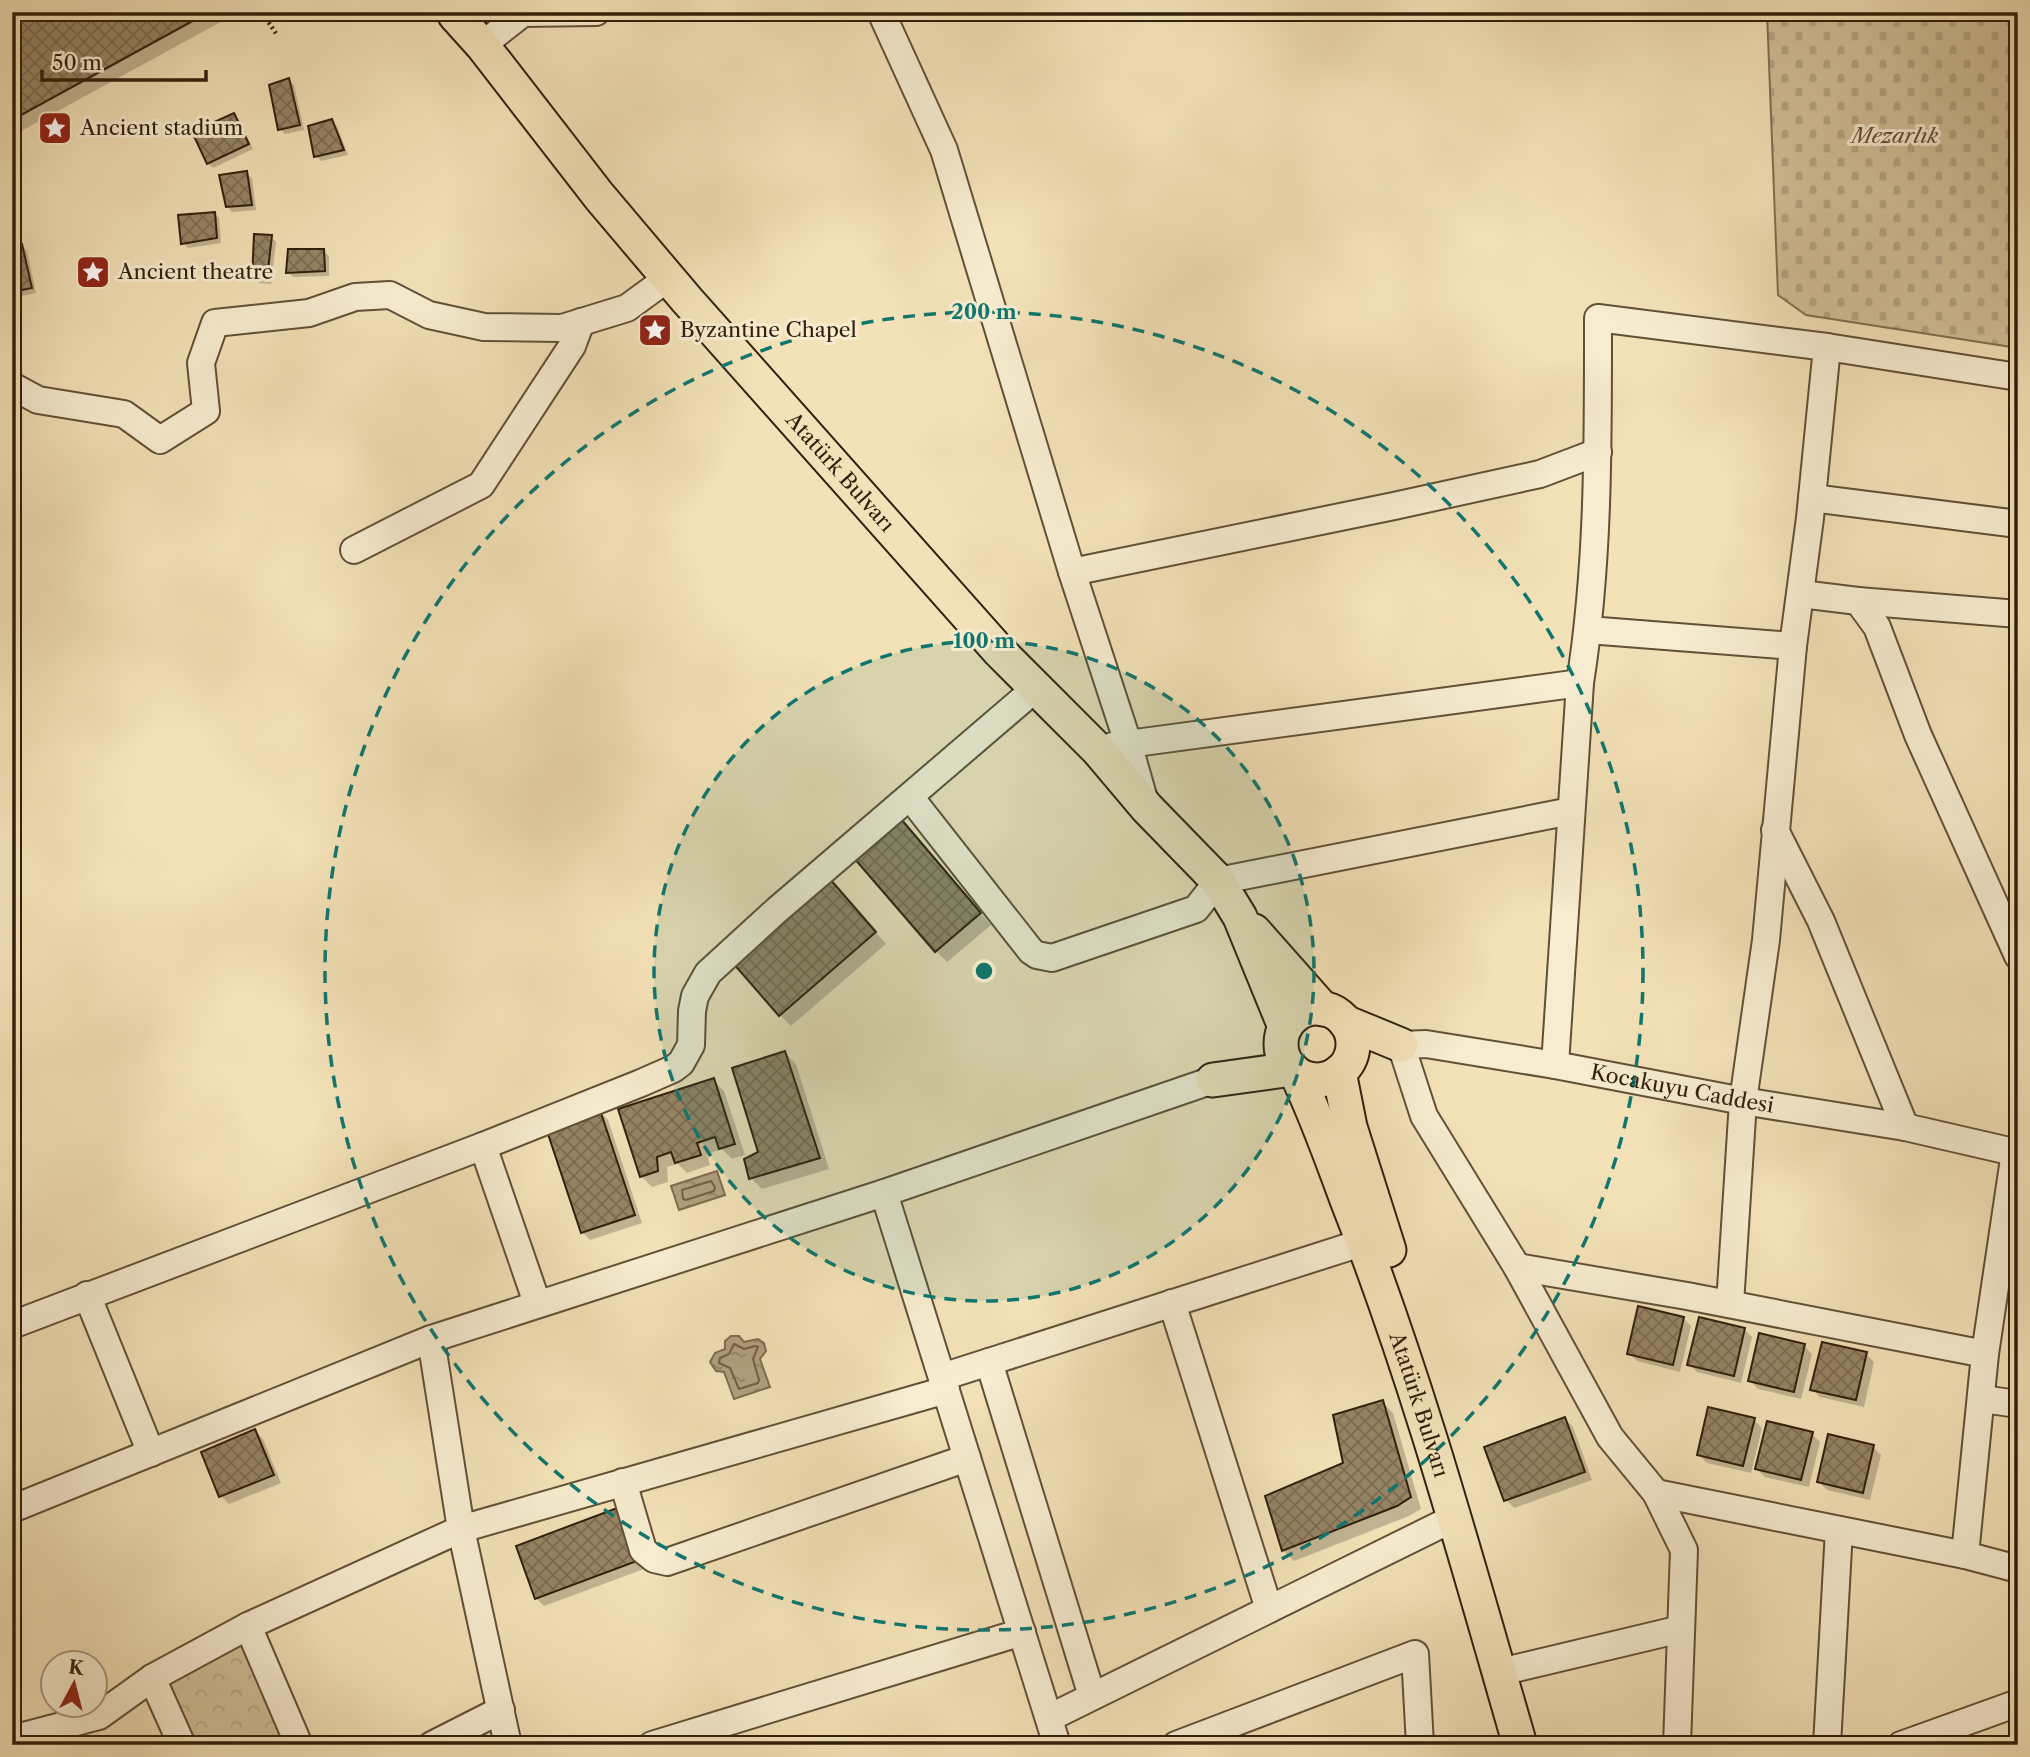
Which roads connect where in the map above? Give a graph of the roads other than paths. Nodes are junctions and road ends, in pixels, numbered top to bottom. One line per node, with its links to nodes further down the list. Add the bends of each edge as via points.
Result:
1 (523, 12): 2 (street); 5 (street)
2 (596, 12)
3 (881, 12): 15 (street, via 944,150)
4 (455, 14): 5 (main road, Atatürk Bulvarı)
5 (482, 45): 6 (main road, Atatürk Bulvarı)
6 (668, 278): 7 (street, via 627,308); 22 (main road, Atatürk Bulvarı)
7 (581, 323): 10 (street, via 562,328 484,327 429,315 390,295 355,297 309,313 215,323 201,363 206,411 160,440 124,414 38,400); 14 (street, via 572,346 481,485)
8 (1826, 348): 9 (street); 11 (street, via 1598,318); 12 (street)
9 (2018, 377)
10 (12, 386)
11 (1598, 452): 15 (street, via 1540,474); 19 (street)
12 (1812, 498): 13 (street); 16 (street)
13 (2018, 524)
14 (355, 550)
15 (1072, 572): 23 (street)
16 (1801, 594): 17 (street); 20 (street)
17 (1858, 601): 18 (street); 29 (street, via 1877,627 1918,735)
18 (2018, 614)
19 (1588, 630): 20 (street); 21 (street)
20 (1793, 646): 26 (street)
21 (1580, 683): 23 (street); 25 (street)
22 (1036, 688): 23 (main road, Atatürk Bulvarı); 24 (street)
23 (1113, 746): 27 (main road, Atatürk Bulvarı, via 1147,808)
24 (910, 797): 27 (street, via 1031,951 1044,957 1060,956 1196,909); 38 (street, via 708,973 695,996 691,1045 681,1063)
25 (1571, 811): 27 (street); 33 (street)
26 (1775, 830): 36 (street, via 1766,940); 37 (street, via 1821,921)
27 (1218, 881): 28 (main road, Atatürk Bulvarı)
28 (1240, 917): 30 (main road, Atatürk Bulvarı); 32 (main road, Atatürk Bulvarı)
29 (2018, 956)
30 (1334, 1015): 31 (main road); 32 (main road, via 1305,1010 1290,1020); 34 (main road, via 1352,1040)
31 (1401, 1045): 33 (street, Kocakuyu Caddesi, via 1426,1044); 34 (main road, Kocakuyu Caddesi); 42 (street, via 1424,1116)
32 (1288, 1053): 34 (main road, via 1317,1080); 35 (main road); 41 (main road, Atatürk Bulvarı)
33 (1555, 1065): 36 (street, Kocakuyu Caddesi)
34 (1344, 1066): 68 (main road, Atatürk Bulvarı, via 1350,1127)
35 (1213, 1080): 40 (street)
36 (1743, 1101): 37 (street, Kocakuyu Caddesi); 46 (street)
37 (1905, 1127): 39 (street, Kocakuyu Caddesi)
38 (483, 1146): 43 (street); 44 (street)
39 (2016, 1153): 49 (street)
40 (884, 1193): 44 (street); 51 (street)
41 (1364, 1241): 45 (street); 59 (main road, Atatürk Bulvarı)
42 (1517, 1267): 46 (street); 57 (street, via 1610,1437)
43 (87, 1295): 47 (street); 54 (street)
44 (537, 1303): 48 (street)
45 (1172, 1303): 50 (street); 64 (street)
46 (1730, 1304): 49 (street)
47 (12, 1325)
48 (432, 1339): 54 (street); 60 (street)
49 (1985, 1354): 52 (street)
50 (989, 1362): 51 (street); 70 (street)
51 (944, 1384): 55 (street); 56 (street)
52 (1982, 1399): 53 (street); 62 (street)
53 (2018, 1404)
54 (151, 1453): 58 (street)
55 (967, 1458): 56 (street, via 667,1562 643,1550); 67 (street)
56 (623, 1482): 60 (street)
57 (1656, 1493): 61 (street); 66 (street, via 1684,1550)
58 (12, 1509)
59 (1454, 1518): 64 (street); 83 (main road, Atatürk Bulvarı)
60 (461, 1528): 65 (street); 72 (street)
61 (1839, 1530): 62 (street); 86 (street)
62 (1965, 1555): 63 (street)
63 (2018, 1569)
64 (1269, 1609): 70 (street)
65 (248, 1626): 69 (street); 76 (street)
66 (1681, 1629): 68 (street); 85 (street)
67 (1022, 1632): 73 (street); 79 (street)
68 (1517, 1668): 84 (main road, Atatürk Bulvarı)
69 (152, 1678): 74 (street, via 99,1716); 75 (street)
70 (1092, 1696): 73 (street)
71 (2018, 1703): 87 (street)
72 (502, 1710): 77 (street); 78 (street)
73 (1049, 1718): 80 (street)
74 (12, 1740)
75 (181, 1745)
76 (299, 1745)
77 (432, 1745)
78 (508, 1745)
79 (652, 1745)
80 (1057, 1745)
81 (1176, 1745): 82 (street, via 1415,1654)
82 (1420, 1745)
83 (1520, 1745)
84 (1540, 1745)
85 (1677, 1745)
86 (1827, 1745)
87 (1901, 1745)

